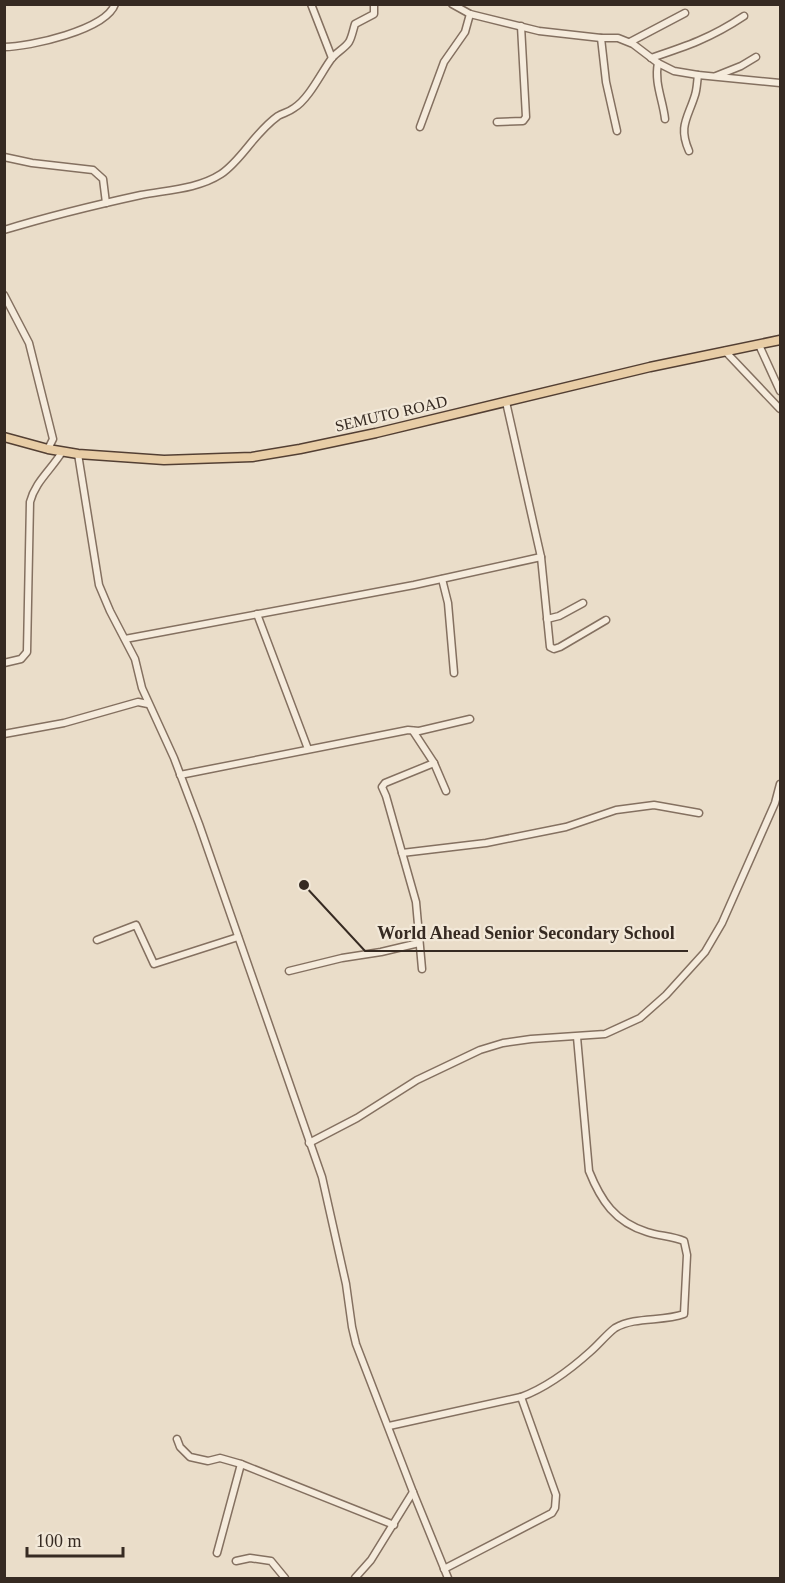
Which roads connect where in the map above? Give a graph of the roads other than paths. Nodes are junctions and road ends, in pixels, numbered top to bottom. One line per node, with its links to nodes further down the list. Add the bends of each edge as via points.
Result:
1 (115, 4): 11 (street, via 113,11 82,30)
2 (311, 4): 13 (street)
3 (374, 4): 13 (street, via 374,14 355,24 349,41)
4 (452, 4): 6 (street)
5 (685, 13): 10 (street)
6 (470, 14): 8 (street); 21 (street, via 465,32 444,62)
7 (744, 16): 14 (street, via 700,42)
8 (521, 26): 9 (street); 20 (street, via 526,117 523,121)
9 (601, 38): 10 (street); 22 (street)
10 (630, 42): 14 (street)
11 (4, 47)
12 (756, 57): 17 (street)
13 (332, 58): 25 (street, via 303,100 265,127 221,174 208,181)
14 (651, 58): 15 (street)
15 (658, 63): 16 (street, via 674,71); 19 (street)
16 (698, 75): 17 (street); 23 (street, via 684,125)
17 (715, 77): 18 (street)
18 (780, 83)
19 (665, 119)
20 (497, 123)
21 (420, 127)
22 (617, 131)
23 (689, 151)
24 (4, 157): 25 (street, via 93,170 103,179)
25 (106, 203): 26 (street)
26 (4, 230)
27 (4, 295): 35 (street, via 29,343 52,439)
28 (780, 340): 29 (main road, SEMUTO ROAD)
29 (759, 345): 30 (main road, SEMUTO ROAD); 31 (street)
30 (725, 351): 32 (main road, SEMUTO ROAD); 33 (street)
31 (780, 391)
32 (506, 402): 37 (main road, SEMUTO ROAD, via 252,457 164,460); 38 (street)
33 (780, 410)
34 (4, 437): 35 (main road, SEMUTO ROAD)
35 (48, 449): 36 (main road, SEMUTO ROAD)
36 (62, 452): 37 (main road, SEMUTO ROAD); 45 (street, via 40,480 30,502 27,652 21,659)
37 (78, 454): 44 (street, via 96,572 104,599)
38 (541, 557): 39 (street); 42 (street)
39 (442, 579): 41 (street); 46 (street)
40 (583, 603): 42 (street)
41 (257, 614): 44 (street); 51 (street)
42 (546, 619): 43 (street, via 549,643 554,650)
43 (606, 620)
44 (125, 639): 47 (street)
45 (4, 663)
46 (454, 673)
47 (148, 704): 50 (street, via 138,702 64,723); 53 (street)
48 (470, 719): 49 (street)
49 (413, 731): 51 (street); 52 (street)
50 (4, 734)
51 (308, 749): 53 (street)
52 (434, 763): 55 (street); 57 (street, via 382,787)
53 (180, 775): 58 (street)
54 (780, 784): 63 (street, via 722,923 705,952 666,995 634,1022 605,1034)
55 (446, 791)
56 (699, 813): 57 (street, via 654,805 616,810 566,827 486,843)
57 (402, 853): 60 (street, via 416,902)
58 (238, 937): 59 (street, via 154,964 136,926); 64 (street)
59 (97, 940)
60 (419, 943): 61 (street); 62 (street)
61 (422, 969)
62 (289, 971)
63 (577, 1037): 64 (street, via 518,1041 480,1050 417,1080 357,1119); 65 (street, via 593,1182 622,1222 684,1241 684,1314 639,1320 616,1328 573,1367 541,1390)
64 (309, 1143): 66 (street, via 328,1203 352,1327)
65 (521, 1397): 66 (street); 73 (street, via 556,1495 555,1508)
66 (389, 1426): 69 (street)
67 (177, 1438): 68 (street, via 190,1457 208,1461 220,1458)
68 (241, 1464): 70 (street); 71 (street)
69 (413, 1492): 70 (street); 73 (street)
70 (394, 1525): 75 (street)
71 (217, 1553)
72 (236, 1561): 74 (street, via 271,1561)
73 (444, 1569): 76 (street)
74 (285, 1578)
75 (355, 1578)
76 (448, 1578)

